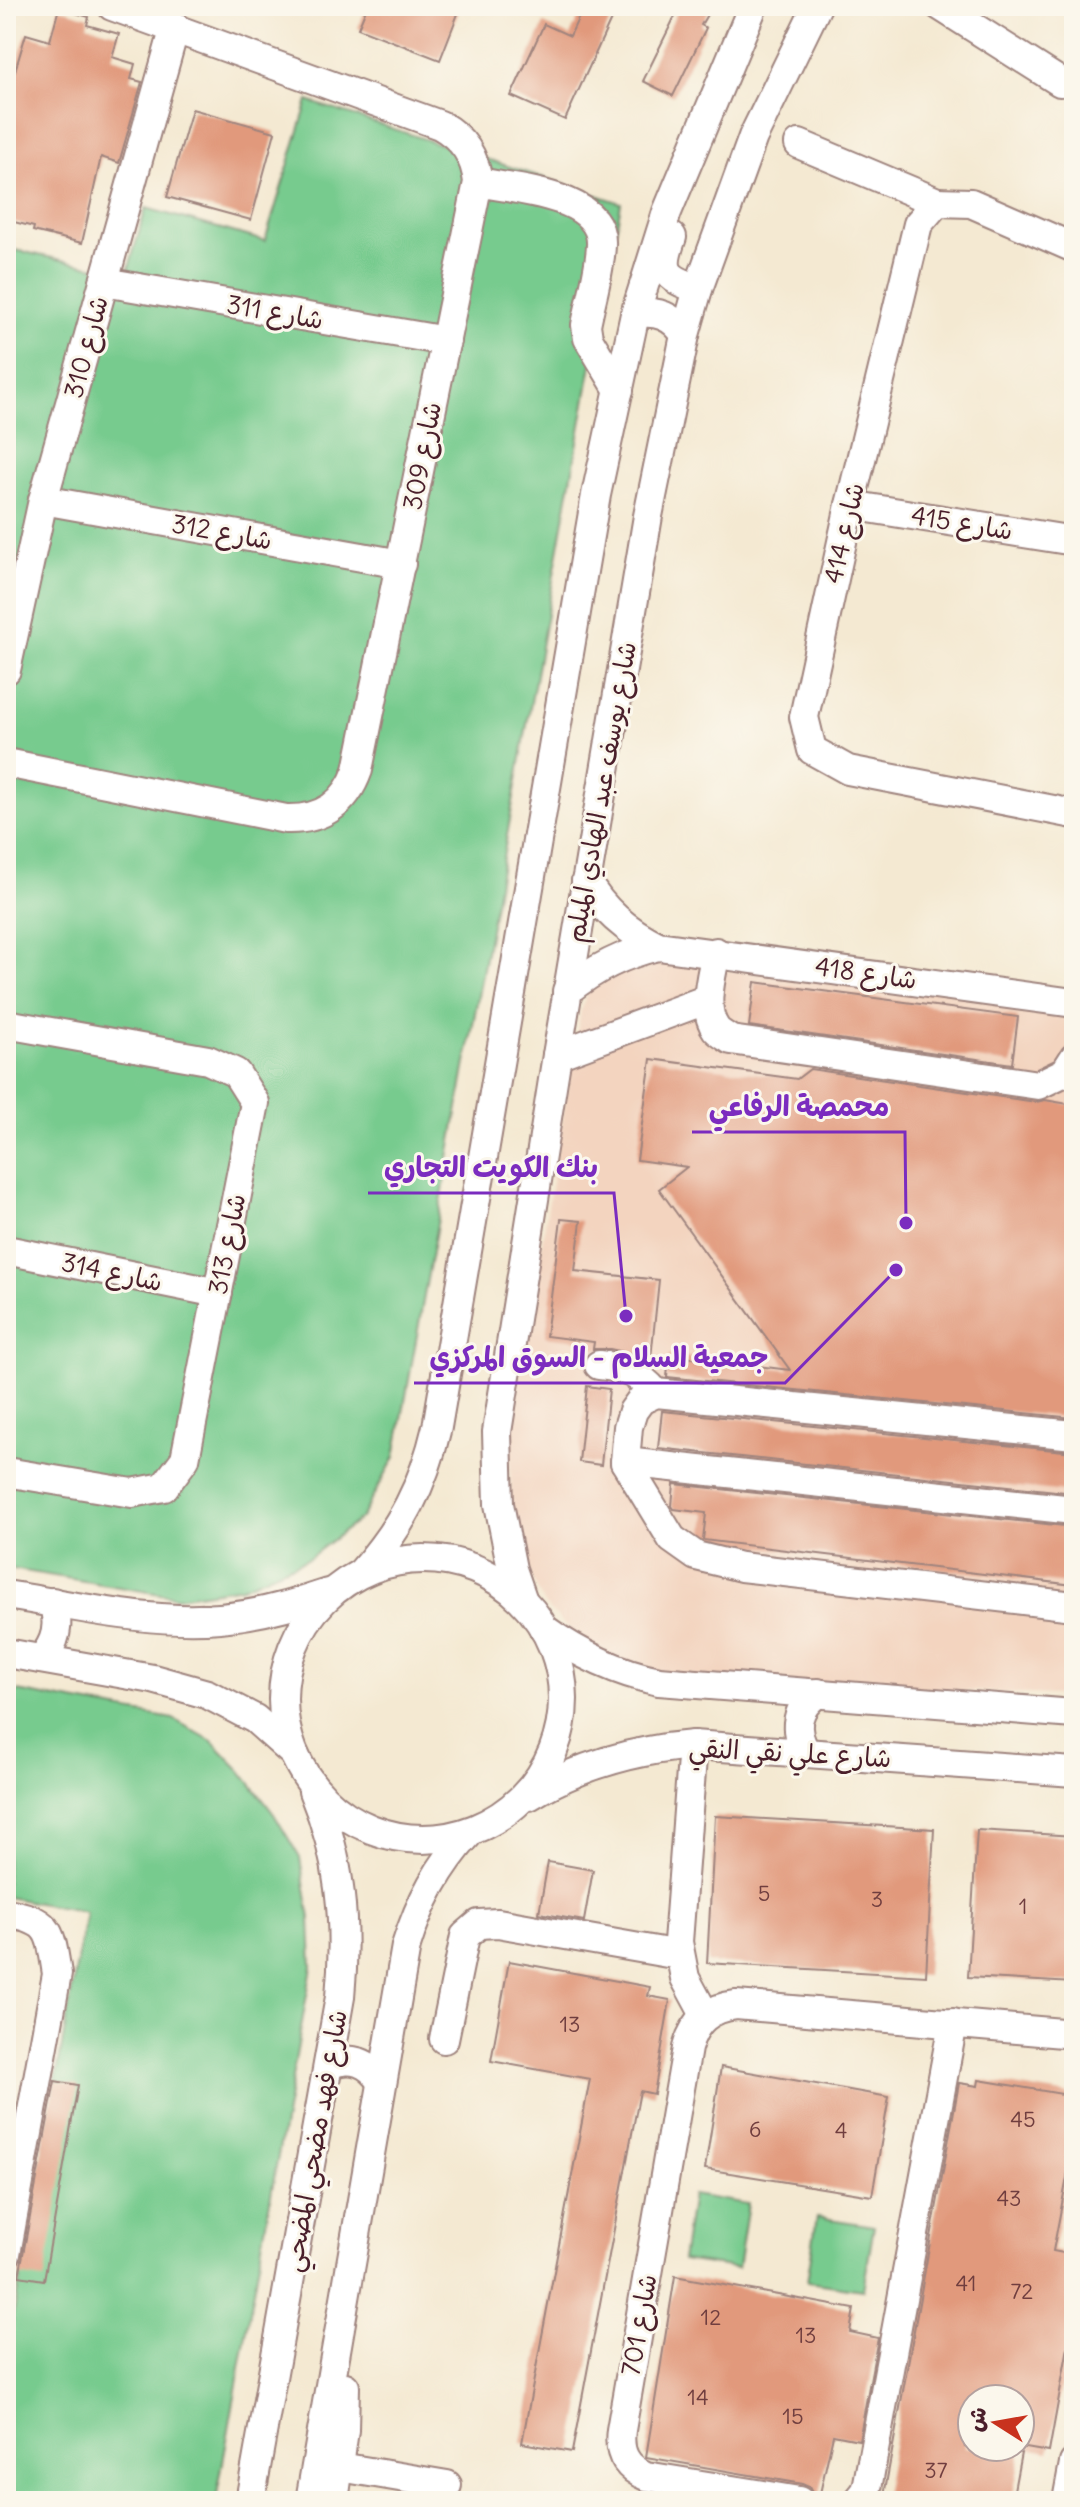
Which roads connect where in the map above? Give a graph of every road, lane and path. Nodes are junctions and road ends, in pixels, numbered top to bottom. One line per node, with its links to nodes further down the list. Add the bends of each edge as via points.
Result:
1 (112, 6): 5 (street)
2 (817, 6): 12 (street, شارع يوسف عبد الهادي الميلم, via 753,137)
3 (940, 6): 6 (street)
4 (751, 11): 12 (street, via 665,257 671,278); 13 (street, شارع يوسف عبد الهادي الميلم, via 667,212)
5 (175, 27): 8 (street, via 440,125 468,148); 11 (street, شارع 310)
6 (1060, 82)
7 (799, 144): 9 (street)
8 (478, 182): 15 (street, شارع 309); 16 (street, via 572,202 587,210 602,242 588,338)
9 (937, 202): 10 (street, via 971,203); 18 (street, شارع 414, via 918,224)
10 (1074, 248)
11 (104, 282): 15 (street, شارع 311); 17 (street, شارع 310)
12 (698, 289): 14 (street, شارع يوسف عبد الهادي الميلم)
13 (635, 314): 14 (street, via 665,315); 16 (street, شارع يوسف عبد الهادي الميلم)
14 (685, 335): 24 (street, شارع يوسف عبد الهادي الميلم, via 648,516)
15 (446, 341): 20 (street, شارع 309)
16 (619, 390): 41 (street, شارع يوسف عبد الهادي الميلم, via 593,510 437,1427 418,1491)
17 (43, 500): 20 (street, شارع 312); 21 (street, شارع 310)
18 (850, 505): 19 (street, شارع 415); 23 (street, شارع 414, via 804,717 812,750 848,770)
19 (1074, 541)
20 (401, 564): 22 (street, شارع 309, via 358,770 344,798 318,816 286,819)
21 (6, 670)
22 (6, 763)
23 (1074, 814)
24 (586, 881): 25 (street, شارع 418, via 616,920); 27 (street, شارع يوسف عبد الهادي الميلم)
25 (658, 946): 26 (street, شارع 418); 27 (street, شارع 418, via 600,967)
26 (716, 952): 28 (street); 29 (street, شارع 418)
27 (567, 991): 31 (street, شارع يوسف عبد الهادي الميلم)
28 (708, 999): 31 (street); 32 (street, via 716,1030 731,1040 1038,1085 1065,1072)
29 (1074, 1003)
30 (6, 1024): 34 (street, شارع 313, via 208,1060 236,1073 255,1103)
31 (557, 1055): 44 (street, شارع يوسف عبد الهادي الميلم, via 497,1432 499,1504)
32 (1074, 1058)
33 (6, 1250): 34 (street, شارع 314)
34 (218, 1293): 39 (street, شارع 313, via 185,1459 164,1487 132,1493)
35 (599, 1365): 36 (street, via 625,1369)
36 (656, 1393): 37 (street); 38 (street, via 633,1411)
37 (1074, 1435)
38 (625, 1462): 40 (street); 46 (street, via 672,1539 696,1556 741,1567)
39 (6, 1472)
40 (1074, 1510)
41 (362, 1572): 42 (street); 44 (street, via 395,1561 430,1559 464,1565 496,1579)
42 (332, 1592): 45 (street, via 220,1618 151,1618); 53 (street, via 308,1617 283,1683 283,1718)
43 (6, 1595): 45 (street)
44 (523, 1601): 47 (street)
45 (53, 1602): 49 (street, via 56,1634)
46 (1074, 1606)
47 (544, 1629): 50 (street, via 591,1659 638,1676); 57 (street, via 557,1658 561,1720 553,1751)
48 (6, 1653): 49 (street)
49 (41, 1659): 53 (street, via 207,1694 255,1719)
50 (818, 1693): 51 (street); 54 (street, via 804,1705 797,1722)
51 (1074, 1714)
52 (693, 1745): 54 (street, شارع علي نقي النقي); 57 (street, شارع علي نقي النقي, via 607,1760 550,1783); 60 (street)
53 (292, 1752): 56 (street)
54 (806, 1752): 55 (street, شارع علي نقي النقي)
55 (1074, 1772)
56 (310, 1783): 58 (street, via 334,1809 365,1828 399,1838 435,1839); 65 (street, شارع فهد مضحي المضحي, via 334,1852 344,1924)
57 (518, 1803): 58 (street)
58 (470, 1832): 66 (street, via 437,1873 414,1920)
59 (6, 1913): 67 (street, via 33,1917 51,1936 57,1974)
60 (679, 1955): 61 (street, via 689,1989); 64 (street, via 479,1924 465,1936)
61 (705, 2015): 62 (street, via 736,2005); 75 (street, شارع 701, via 687,2048 621,2453 646,2476)
62 (953, 2023): 63 (street); 76 (street, via 868,2483)
63 (1074, 2034)
64 (444, 2039)
65 (329, 2065): 66 (street, via 357,2061); 72 (street, شارع فهد مضحي المضحي)
66 (382, 2082): 68 (street)
67 (6, 2254)
68 (342, 2323): 70 (street); 73 (street)
69 (1074, 2463): 77 (street)
70 (340, 2467): 71 (street); 74 (street)
71 (447, 2485)
72 (250, 2501)
73 (310, 2501)
74 (334, 2501)
75 (799, 2501)
76 (858, 2501)
77 (1067, 2501)

